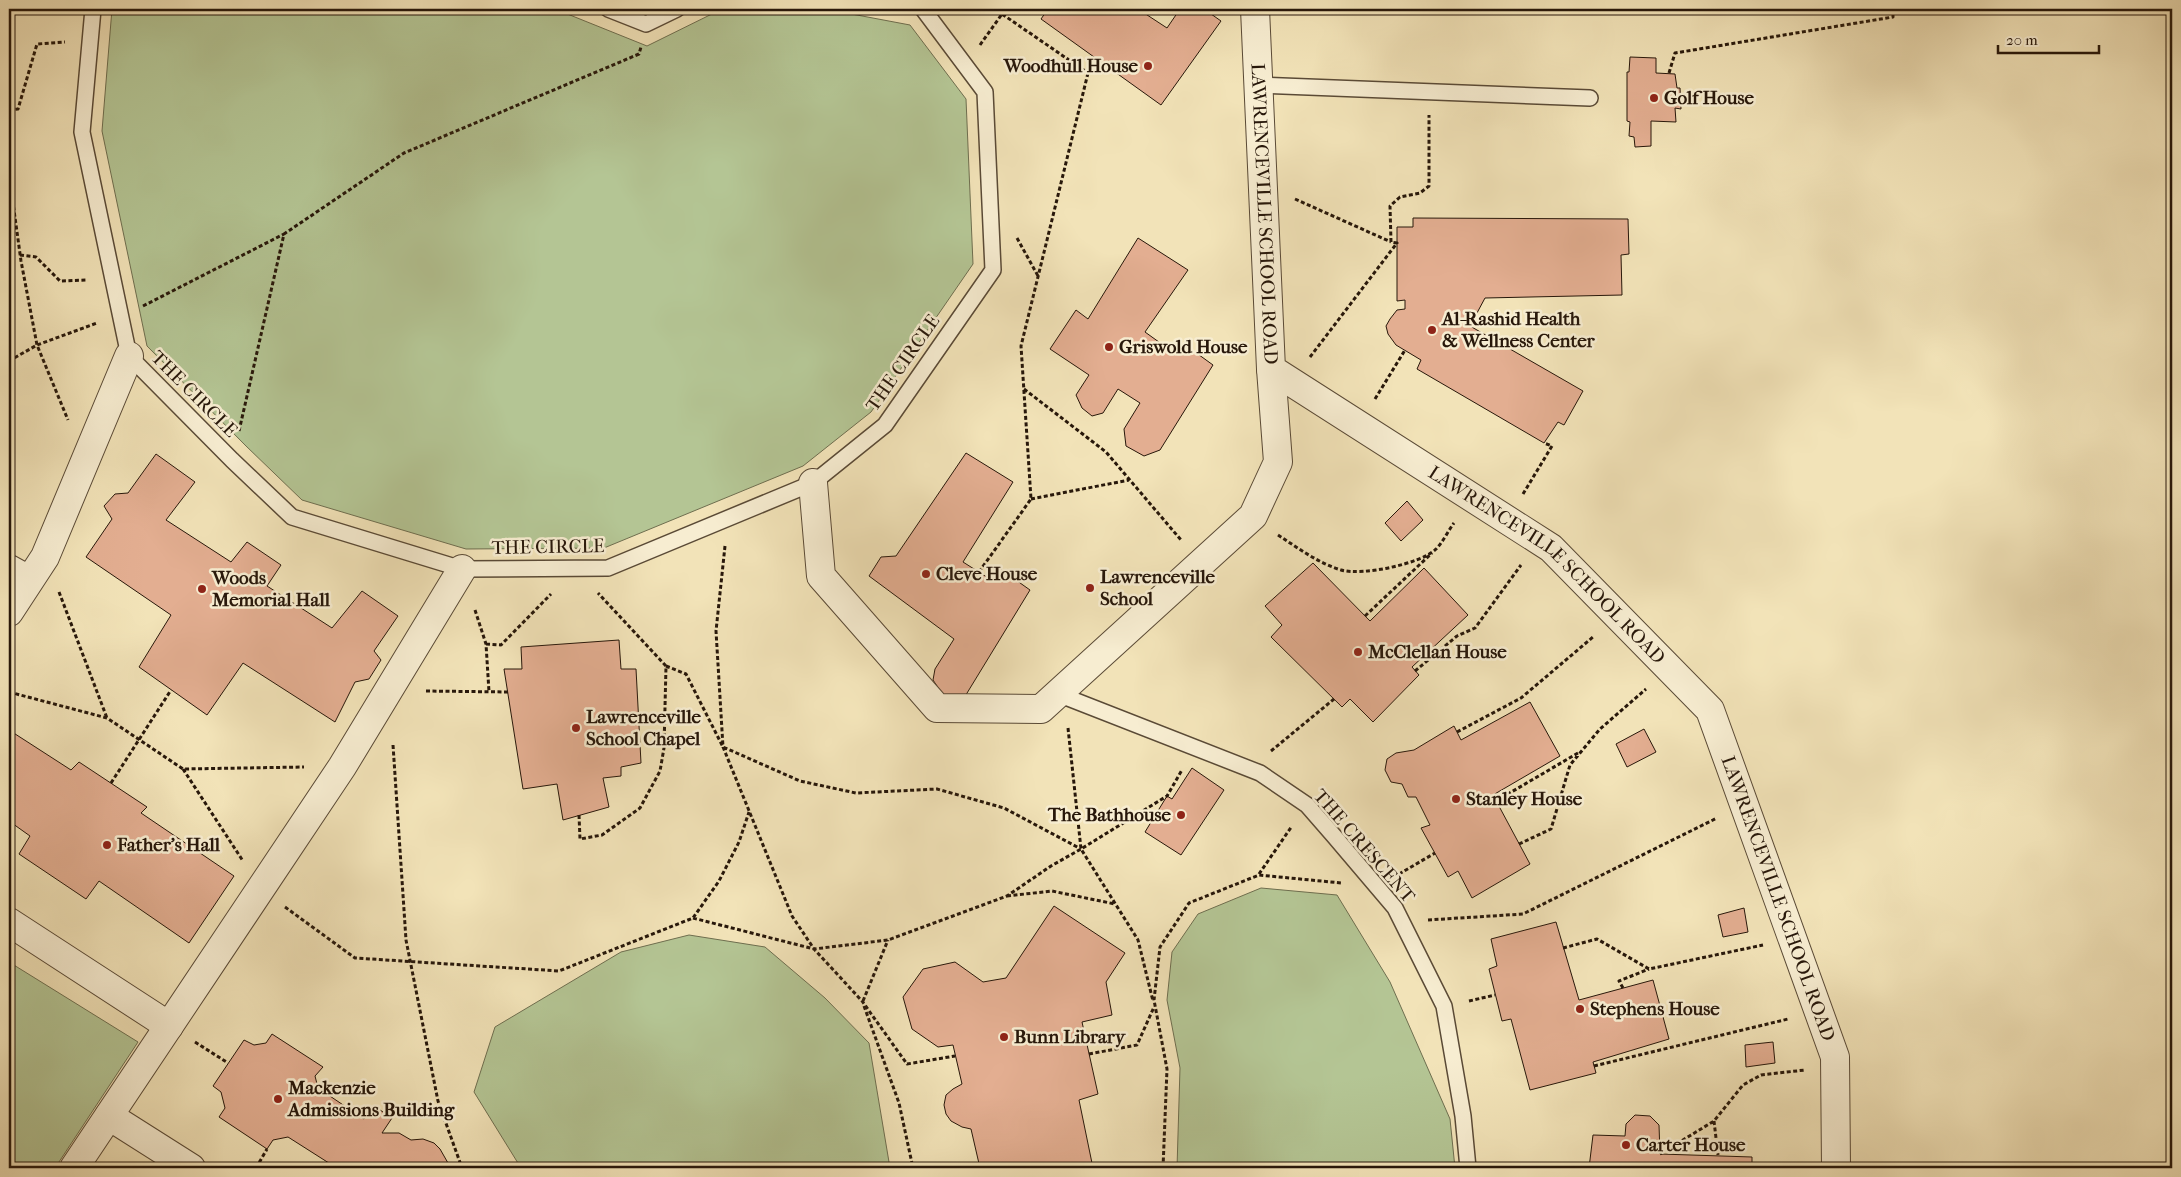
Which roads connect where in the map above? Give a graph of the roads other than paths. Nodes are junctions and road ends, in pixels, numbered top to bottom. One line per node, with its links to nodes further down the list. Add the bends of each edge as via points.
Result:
1 (92, 9): 8 (lane, THE CIRCLE, via 82,132)
2 (608, 9): 3 (lane, via 646,24)
3 (677, 9)
4 (923, 9): 10 (lane, THE CIRCLE, via 986,92 993,270 885,425)
5 (1255, 9): 6 (street, LAWRENCEVILLE SCHOOL ROAD)
6 (1258, 86): 7 (lane); 9 (street, LAWRENCEVILLE SCHOOL ROAD, via 1262,185)
7 (1590, 98)
8 (128, 356): 11 (lane, THE CIRCLE, via 292,517); 12 (street, via 45,556)
9 (1281, 375): 14 (street, via 1278,462 1253,516); 21 (street, LAWRENCEVILLE SCHOOL ROAD, via 1551,548 1710,710 1835,1057)
10 (813, 483): 11 (lane, THE CIRCLE, via 608,568); 14 (street, via 822,576 937,708 1041,709)
11 (462, 569): 16 (street, via 342,767)
12 (19, 575): 13 (street)
13 (9, 612)
14 (1058, 694): 20 (lane, THE CRESCENT, via 1260,773 1307,805 1395,908 1444,1006 1463,1116)
15 (9, 922): 16 (street)
16 (169, 1026): 17 (street)
17 (109, 1116): 18 (street); 19 (street)
18 (74, 1168)
19 (190, 1168)
20 (1468, 1168)
21 (1836, 1168)

